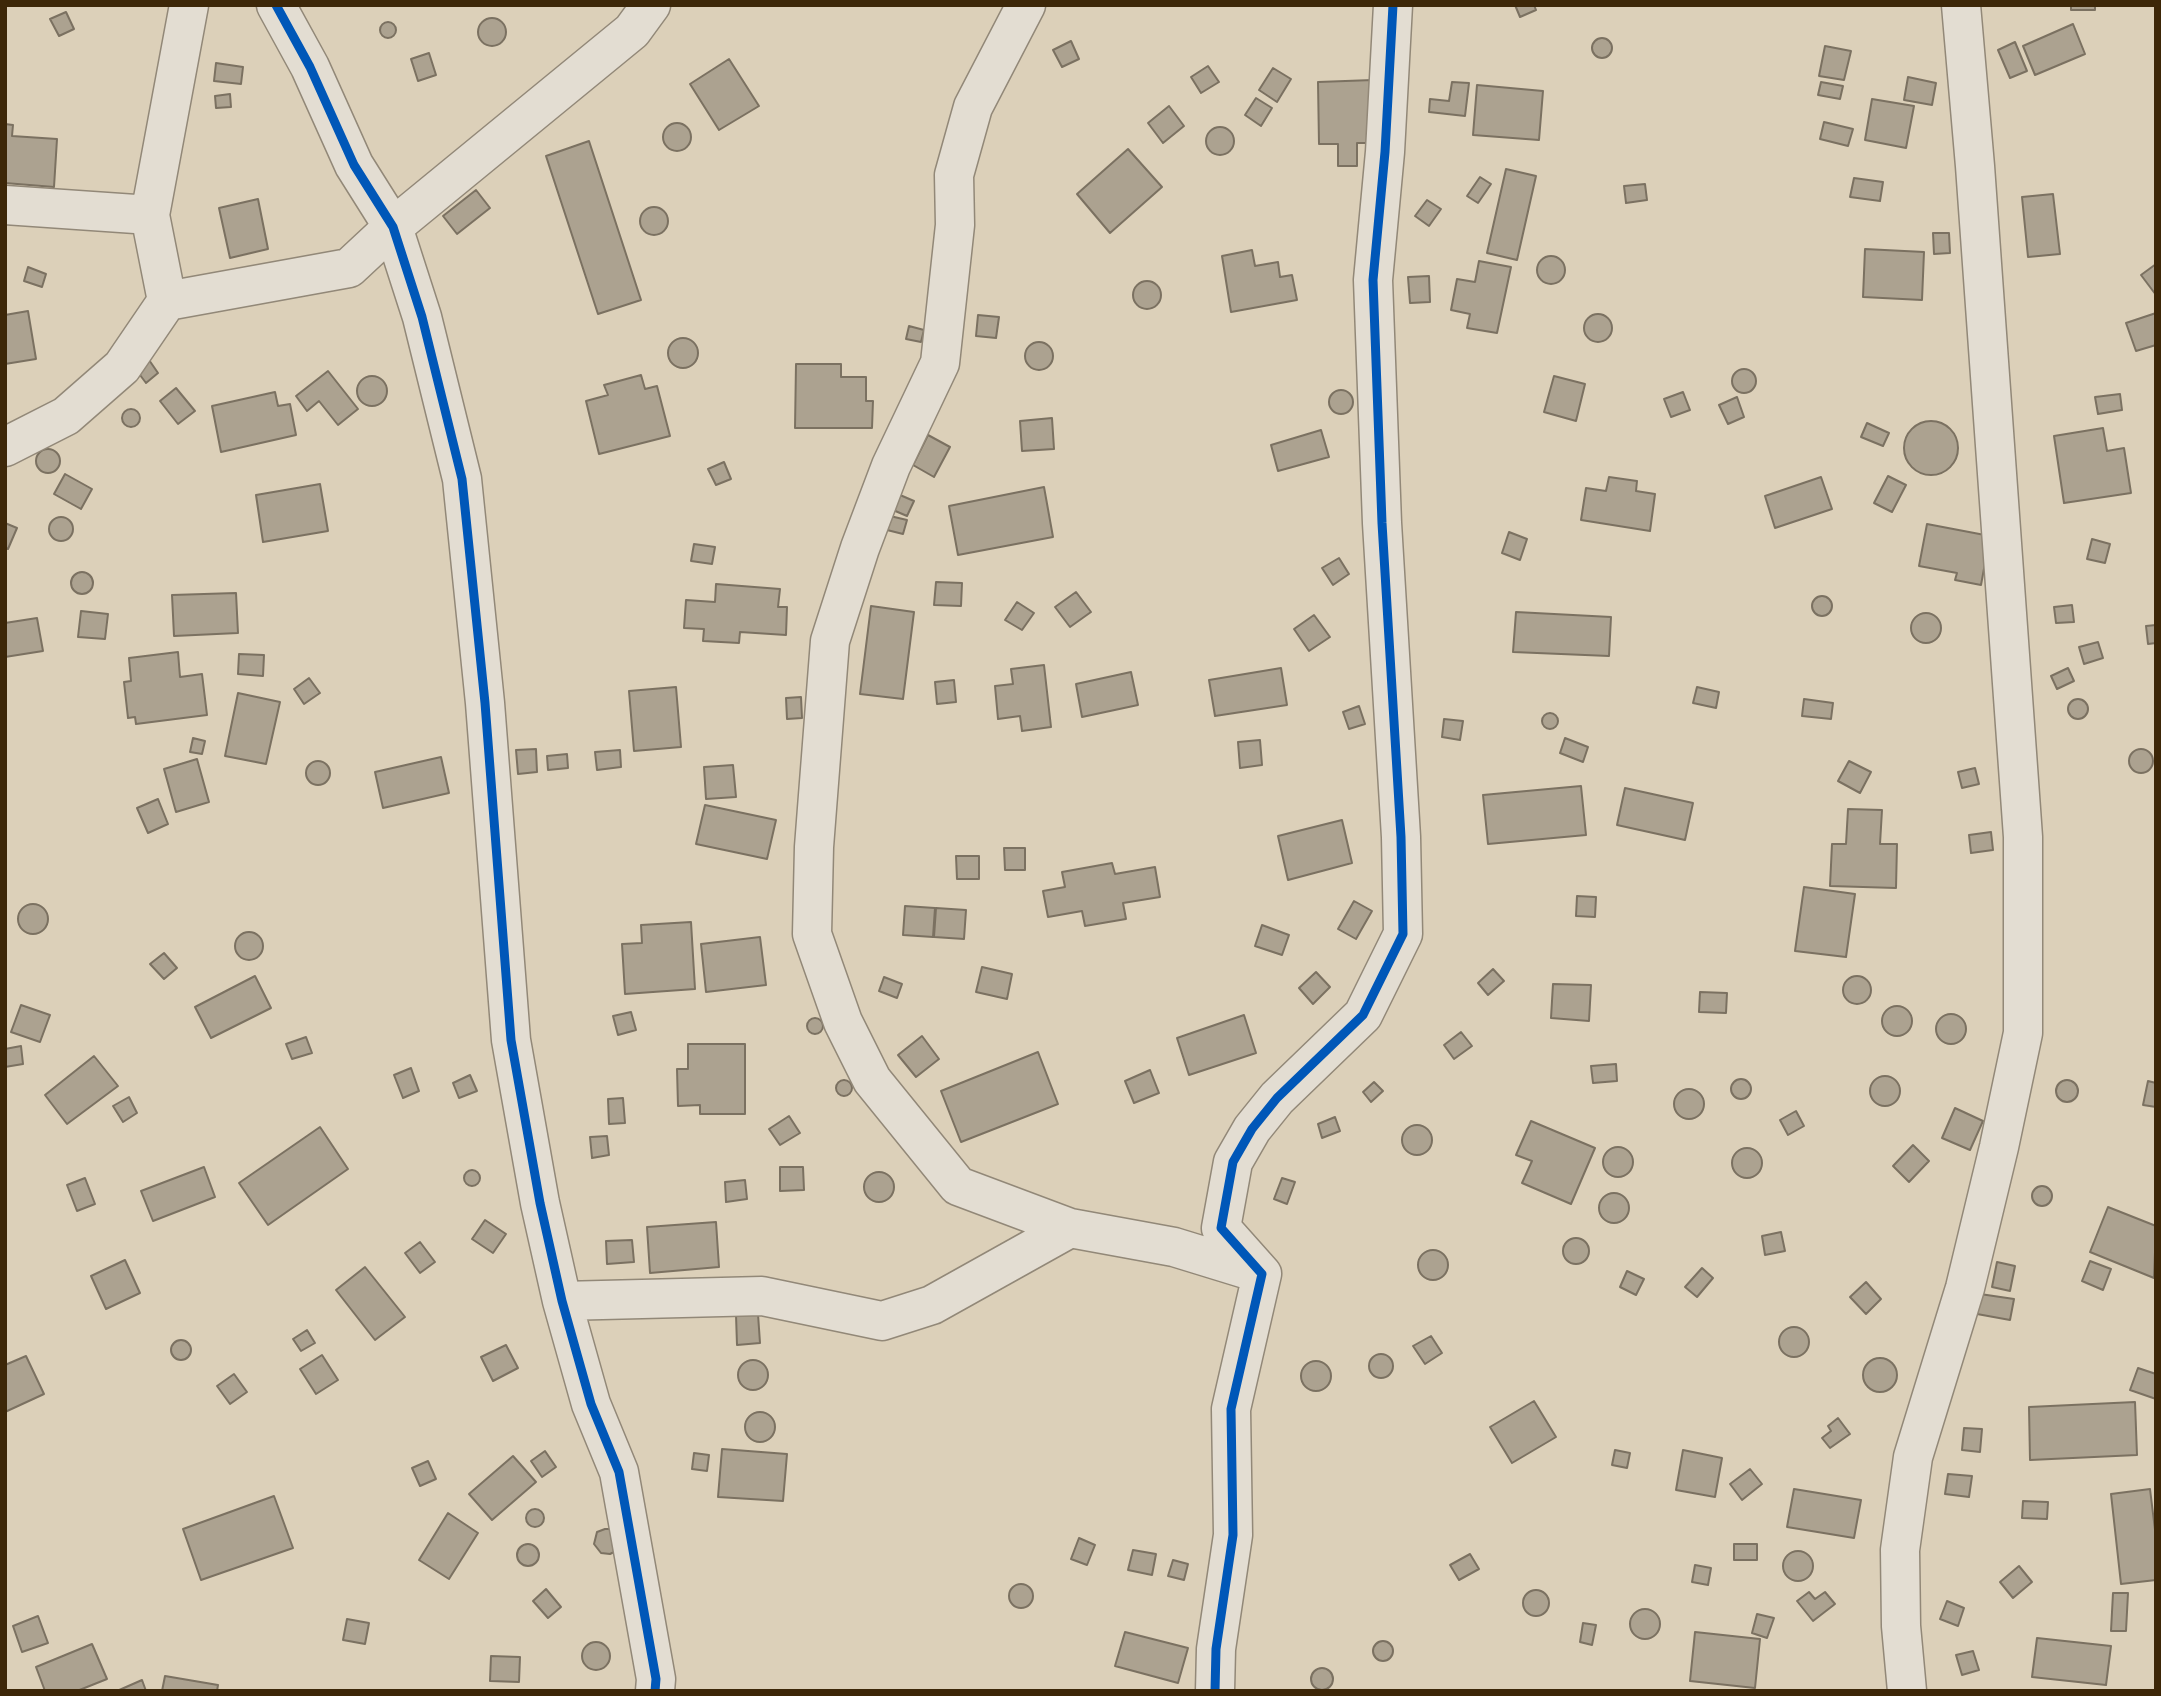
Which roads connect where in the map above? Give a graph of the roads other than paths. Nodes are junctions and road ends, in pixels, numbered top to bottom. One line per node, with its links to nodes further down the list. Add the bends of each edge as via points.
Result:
1 (189, 5): 8 (street)
2 (276, 5): 9 (street, via 354,165)
3 (650, 5): 9 (street, via 632,31)
4 (1026, 5): 12 (street, via 973,107 954,175 955,225 940,363 891,466 830,641 812,934 843,1022 872,1080 958,1186)
5 (1393, 5): 13 (street, via 1373,279 1403,934 1363,1015 1277,1098 1233,1162 1221,1228)
6 (1961, 5): 17 (street, via 2023,837 2022,1033 1965,1288 1913,1458 1900,1550)
7 (5, 205): 8 (street)
8 (150, 215): 10 (street)
9 (393, 227): 10 (street, via 349,268); 14 (street, via 422,317 462,479 511,1040)
10 (167, 301): 11 (street, via 122,367 66,415)
11 (5, 447)
12 (1070, 1228): 13 (street, via 1174,1247); 14 (street, via 932,1305 882,1321 762,1296)
13 (1262, 1274): 16 (street, via 1231,1409 1233,1535 1216,1649)
14 (562, 1301): 15 (street, via 591,1404 619,1472)
15 (656, 1691)
16 (1215, 1691)
17 (1907, 1691)

